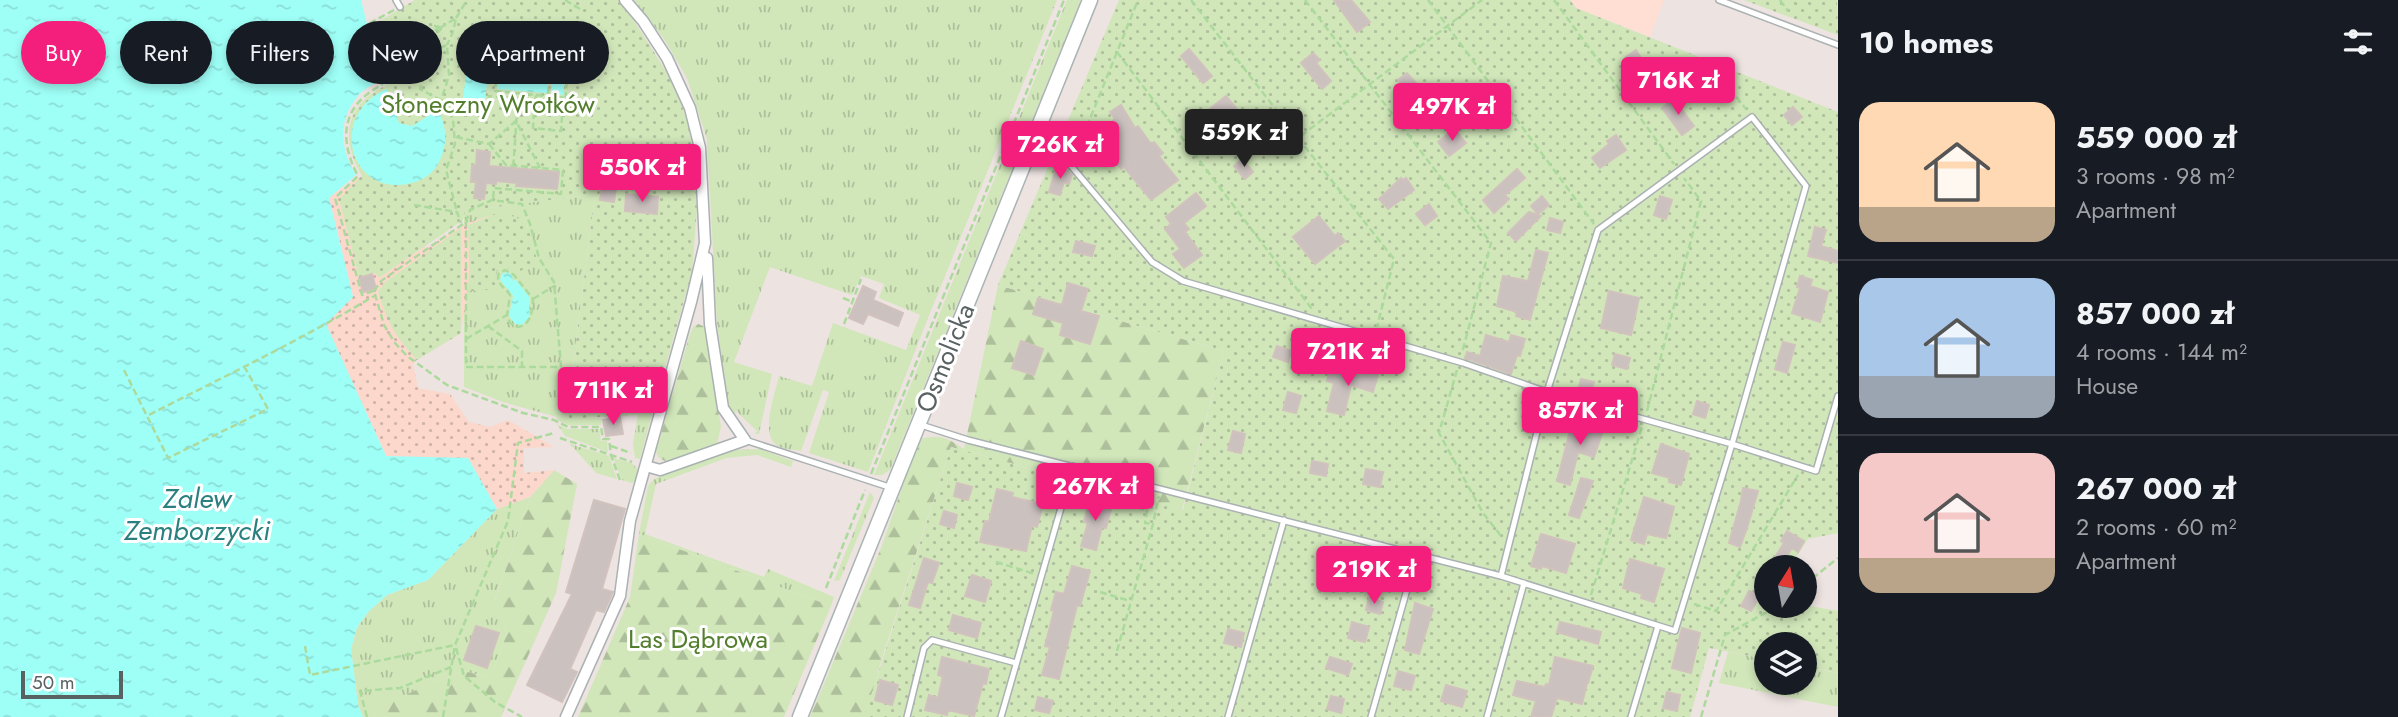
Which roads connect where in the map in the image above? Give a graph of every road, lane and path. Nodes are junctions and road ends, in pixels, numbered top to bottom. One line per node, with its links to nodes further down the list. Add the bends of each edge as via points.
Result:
1 (396, 0): 14 (lane)
2 (467, 0): 17 (path)
3 (565, 0): 15 (path)
4 (625, 0): 54 (street, via 667,58 690,107 700,148)
5 (1064, 0): 87 (path)
6 (1090, 0): 40 (street, Osmolicka)
7 (1138, 0): 23 (path)
8 (1191, 0): 42 (path)
9 (1305, 0): 29 (path)
10 (1428, 0): 19 (path)
11 (1482, 0): 19 (path)
12 (1719, 0): 22 (lane)
13 (1780, 0): 16 (path)
14 (400, 7): 57 (path, via 370,23 382,85 352,109 346,146 358,176 335,198 362,295)
15 (580, 9)
16 (1788, 11)
17 (456, 18): 18 (path); 20 (path)
18 (442, 25)
19 (1447, 25): 29 (path); 53 (path)
20 (447, 44): 21 (path); 35 (path, via 449,75)
21 (442, 46)
22 (1838, 46)
23 (1117, 52): 44 (path); 62 (path)
24 (1710, 64): 38 (path)
25 (420, 84): 35 (path, via 419,89)
26 (496, 84): 30 (path, via 495,91)
27 (549, 84): 32 (path)
28 (567, 84): 34 (path)
29 (1369, 84): 42 (path); 67 (path, via 1491,243)
30 (519, 93): 31 (path); 33 (path)
31 (536, 95): 32 (path); 36 (path)
32 (548, 96): 34 (path)
33 (518, 98): 35 (path, via 489,96 488,103); 39 (path)
34 (566, 98): 37 (path)
35 (441, 101): 41 (path, via 449,109)
36 (534, 112): 37 (path); 37 (path, via 533,128 561,131)
37 (562, 115)
38 (1752, 117): 53 (lane); 79 (lane, via 1806,186)
39 (516, 121): 43 (path); 45 (path); 46 (path)
40 (1035, 136): 44 (lane, via 1056,148); 75 (street, Osmolicka)
41 (456, 137): 43 (path); 51 (path, via 446,170)
42 (1298, 138): 65 (path, via 1394,259)
43 (489, 144): 45 (path)
44 (1071, 165): 62 (lane, via 1152,262 1183,281)
45 (513, 168): 46 (path)
46 (540, 168): 48 (path, via 563,170 561,194)
47 (512, 183): 48 (path)
48 (511, 189): 49 (path, via 494,188)
49 (493, 200): 52 (path, via 470,210); 56 (path, via 522,204 539,258)
50 (414, 205): 51 (path)
51 (457, 212): 52 (path)
52 (464, 223): 57 (path, via 381,281); 66 (path)
53 (1598, 230): 71 (lane)
54 (705, 243): 78 (street, via 710,324 723,408); 84 (street)
55 (861, 279): 60 (path)
56 (554, 286): 59 (path); 69 (path, via 561,368)
57 (374, 293): 68 (path, via 326,325); 80 (path, via 395,343 447,385 568,427 601,428)
58 (843, 298): 60 (path)
59 (533, 299): 61 (path, via 526,324 514,326); 61 (path, via 511,271 501,271 498,282 510,295)
60 (853, 302): 63 (path)
61 (507, 315): 64 (path)
62 (1322, 323): 65 (lane)
63 (844, 324)
64 (488, 326): 66 (path); 69 (path, via 522,351)
65 (1374, 338): 67 (lane)
66 (466, 339): 69 (path, via 466,367)
67 (1459, 363): 71 (lane); 94 (path, via 1439,433 1483,513)
68 (244, 366): 73 (path); 73 (path, via 268,410 168,458)
69 (522, 367)
70 (124, 370): 73 (path)
71 (1547, 392): 74 (lane); 94 (lane)
72 (1838, 396): 86 (lane, via 1816,471)
73 (146, 416)
74 (1644, 419): 79 (lane); 106 (path)
75 (918, 424): 85 (lane); 89 (street, Osmolicka)
76 (554, 433): 109 (path, via 518,443 508,521)
77 (559, 438): 82 (path)
78 (745, 440): 84 (street, via 660,470); 87 (lane)
79 (1732, 444): 86 (lane); 105 (lane)
80 (610, 446): 81 (path); 82 (path)
81 (631, 453)
82 (611, 455): 83 (path); 88 (path)
83 (632, 462)
84 (646, 466): 117 (street, via 630,521 620,596)
85 (1073, 467): 90 (lane); 99 (lane)
86 (1802, 467): 105 (path, via 1716,611)
87 (869, 480): 89 (lane); 102 (path)
88 (621, 484)
89 (892, 488): 118 (street, Osmolicka)
90 (1160, 489): 92 (lane); 93 (path)
91 (1117, 501): 93 (path, via 1147,510 1146,523)
92 (1284, 520): 95 (lane); 121 (lane)
93 (1153, 524): 104 (path)
94 (1511, 540): 100 (lane)
95 (1417, 554): 100 (lane); 122 (lane)
96 (1838, 558): 98 (path)
97 (996, 562): 99 (path)
98 (1817, 574)
99 (1041, 576): 112 (lane)
100 (1501, 576): 101 (lane)
101 (1524, 583): 106 (lane); 123 (lane)
102 (826, 588)
103 (1100, 592): 104 (path)
104 (1130, 601): 111 (path)
105 (1684, 601): 108 (lane, via 1675,631)
106 (1588, 604): 108 (lane)
107 (1756, 618): 125 (path, via 1725,635)
108 (1658, 626): 124 (lane)
109 (455, 645): 110 (path, via 310,676); 113 (path); 116 (path, via 464,676)
110 (304, 646)
111 (1117, 651)
112 (1016, 663): 119 (lane, via 932,639 925,649); 120 (lane)
113 (451, 667): 114 (path, via 400,688 360,691); 115 (path)
114 (367, 717)
115 (443, 717)
116 (522, 717)
117 (566, 717)
118 (800, 717)
119 (907, 717)
120 (1000, 717)
121 (1228, 717)
122 (1371, 717)
123 (1487, 717)
124 (1632, 717)
125 (1701, 717)

